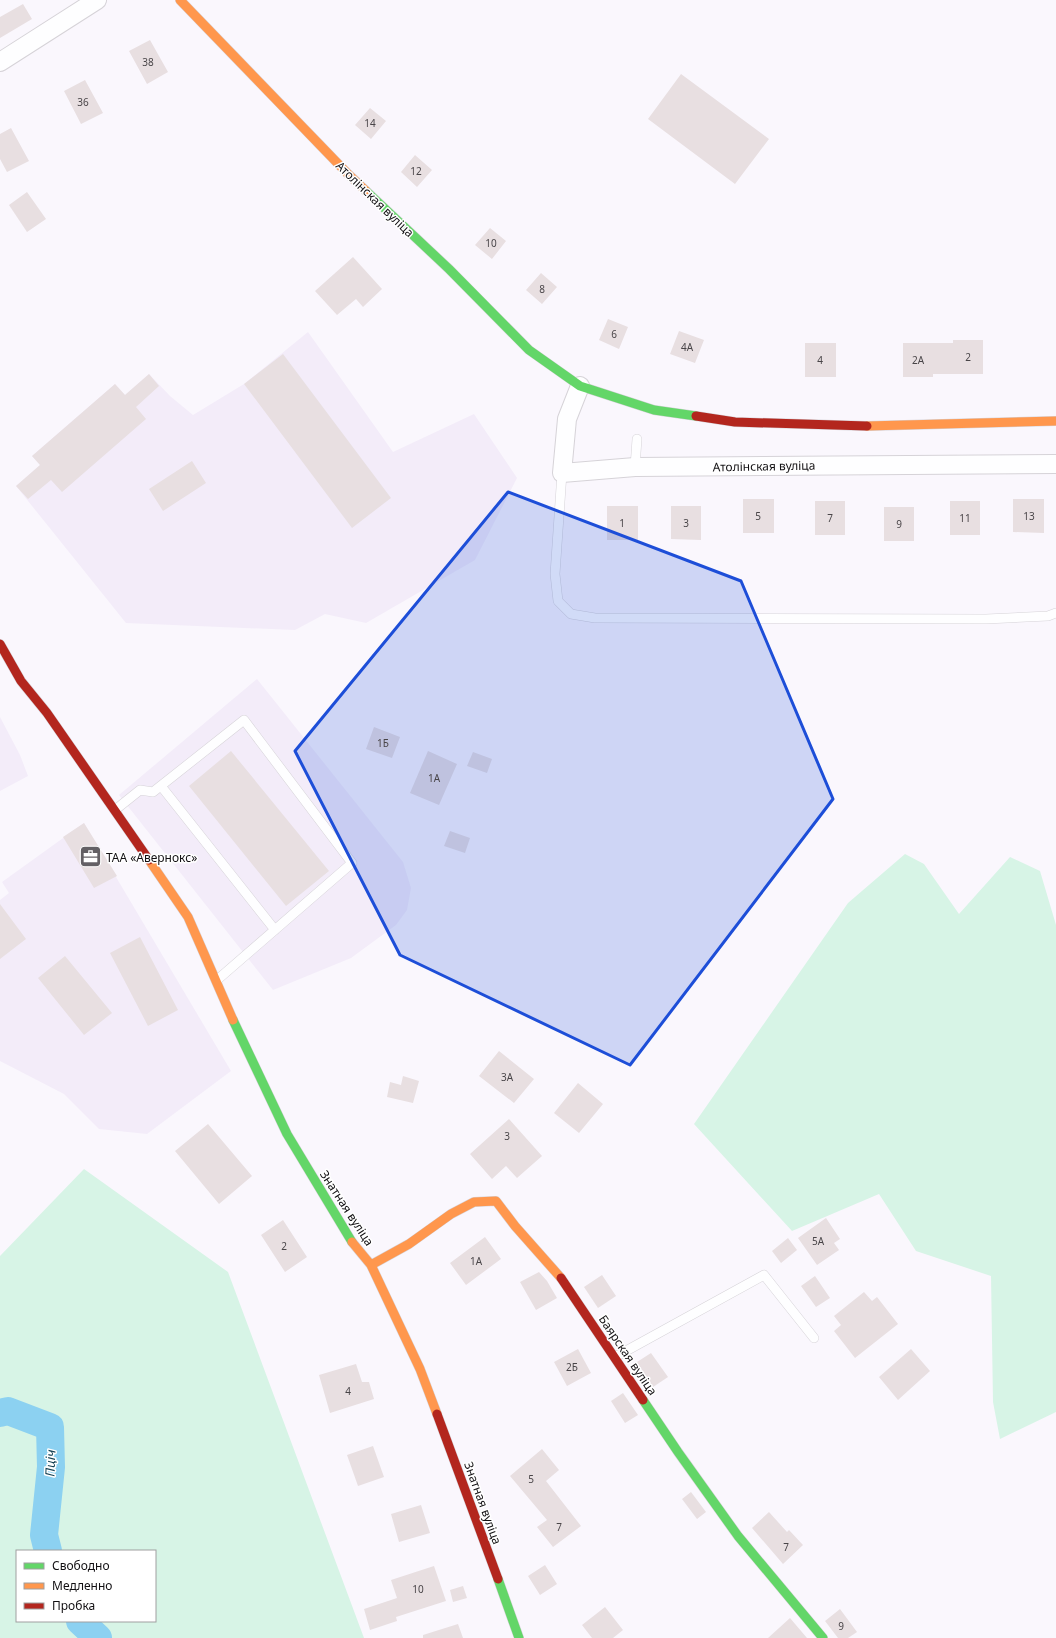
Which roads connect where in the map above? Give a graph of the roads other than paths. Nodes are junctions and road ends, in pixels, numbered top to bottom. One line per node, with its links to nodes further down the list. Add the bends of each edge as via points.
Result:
1 (97, 0): 3 (street)
2 (180, 0): 4 (street, Атолінская вуліца, via 347,173 449,269 529,350)
3 (0, 62)
4 (580, 386): 5 (street, Атолінская вуліца, via 654,410 736,422 851,426); 9 (street, via 566,419)
5 (1056, 421)
6 (636, 439): 8 (lane)
7 (1056, 464): 8 (street, Атолінская вуліца)
8 (634, 467): 9 (street, Атолінская вуліца)
9 (562, 473): 10 (lane, via 555,574 558,601 571,614 595,618 986,619 1048,616)
10 (1056, 613)
11 (0, 644): 13 (street, Знатная вуліца, via 21,681 47,713)
12 (161, 786): 13 (lane, via 153,792 140,790); 14 (lane); 14 (lane, via 244,720 352,863)
13 (115, 810): 15 (street, Знатная вуліца, via 188,917)
14 (275, 930): 15 (lane)
15 (217, 980): 16 (street, Знатная вуліца, via 287,1134 351,1241)
16 (371, 1265): 18 (street, Баярская вуліца, via 474,1202 496,1201 563,1280); 19 (street, Знатная вуліца, via 423,1377)
17 (814, 1338): 18 (lane, via 764,1275)
18 (615, 1357): 20 (street, Баярская вуліца, via 738,1536)
19 (519, 1638)
20 (823, 1638)

